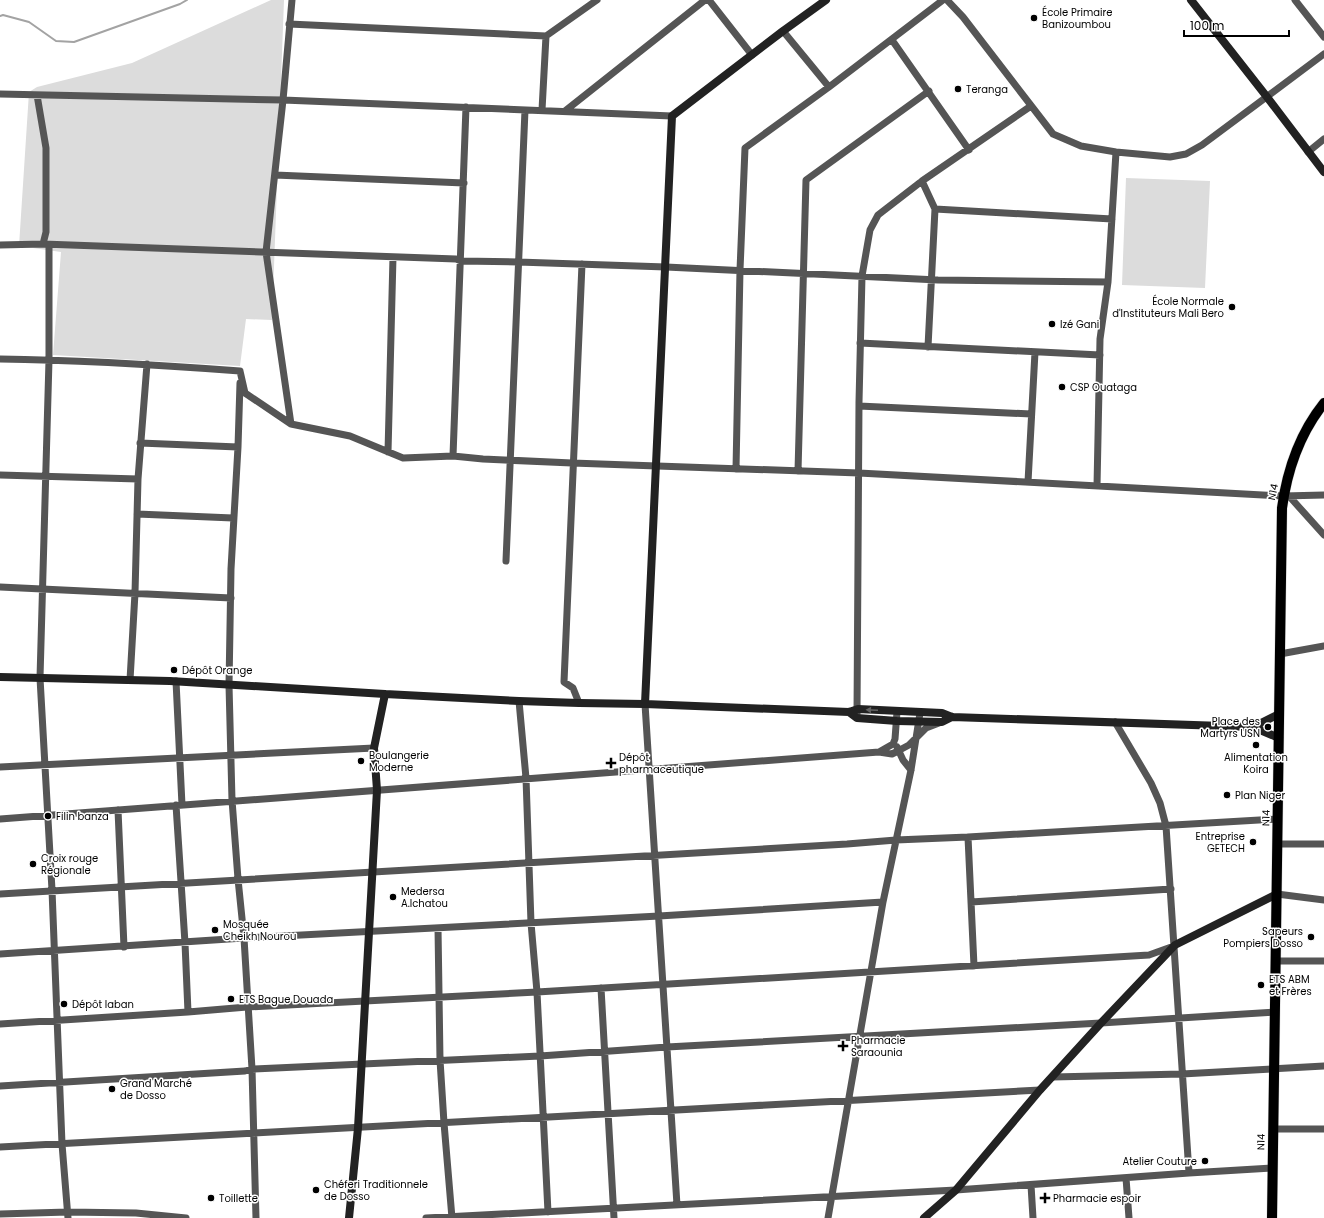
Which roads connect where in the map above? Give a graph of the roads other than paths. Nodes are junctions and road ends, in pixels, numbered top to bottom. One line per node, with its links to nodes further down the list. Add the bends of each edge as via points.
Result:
1 (292, 0): 12 (street)
2 (597, 0): 14 (street)
3 (705, 0): 29 (street)
4 (709, 0): 18 (street)
5 (826, 0): 13 (street)
6 (943, 0): 16 (street)
7 (947, 0): 11 (street)
8 (955, 0): 11 (street)
9 (1191, 0): 23 (street)
10 (1295, 0): 15 (street)
11 (954, 8): 25 (street)
12 (289, 24): 14 (street); 24 (street)
13 (783, 31): 18 (street); 19 (street)
14 (546, 36): 28 (street)
15 (1324, 37)
16 (892, 40): 19 (street); 20 (street)
17 (1324, 54): 23 (street)
18 (752, 55): 30 (street)
19 (829, 87): 49 (street, via 745,148)
20 (929, 91): 32 (street); 50 (street, via 806,180)
21 (0, 94): 22 (street)
22 (37, 95): 24 (street); 42 (street, via 46,148)
23 (1267, 97): 33 (street, via 1186,154 1170,157); 34 (street)
24 (283, 100): 26 (street); 36 (street)
25 (1031, 106): 32 (street); 33 (street, via 1053,134 1081,146)
26 (466, 107): 27 (street); 38 (street)
27 (525, 110): 28 (street); 46 (street)
28 (542, 110): 29 (street)
29 (565, 111): 30 (street)
30 (672, 116): 48 (street)
31 (1324, 139): 34 (street)
32 (969, 150): 37 (street)
33 (1116, 152): 40 (street)
34 (1308, 152): 35 (street)
35 (1324, 172)
36 (275, 175): 38 (street); 43 (street)
37 (922, 181): 39 (street); 51 (street, via 878,215 870,230)
38 (464, 183): 45 (street)
39 (935, 209): 40 (street); 52 (street)
40 (1112, 219): 53 (street)
41 (0, 245): 42 (street)
42 (46, 245): 43 (street); 59 (street)
43 (266, 252): 44 (street); 65 (street)
44 (393, 257): 45 (street); 68 (street)
45 (461, 261): 46 (street); 69 (street)
46 (518, 262): 47 (street); 70 (street)
47 (582, 264): 48 (street); 71 (street)
48 (666, 267): 49 (street); 72 (street)
49 (740, 270): 50 (street); 73 (street)
50 (803, 274): 51 (street); 74 (street)
51 (862, 276): 52 (street); 54 (street)
52 (932, 280): 53 (street); 55 (street)
53 (1108, 282): 57 (street)
54 (860, 343): 55 (street); 63 (street)
55 (928, 347): 56 (street)
56 (1035, 352): 57 (street); 64 (street)
57 (1100, 355): 80 (street)
58 (0, 359): 59 (street)
59 (49, 360): 60 (street); 77 (street)
60 (147, 364): 61 (street); 66 (street)
61 (240, 371): 65 (street, via 245,393); 67 (street)
62 (1324, 403): 82 (main road, N14, via 1301,439 1294,456)
63 (859, 406): 64 (street); 75 (street)
64 (1031, 414): 79 (street)
65 (290, 424): 68 (street, via 350,436)
66 (140, 443): 67 (street); 78 (street)
67 (238, 447): 84 (street)
68 (388, 452): 69 (street, via 403,458)
69 (453, 456): 70 (street)
70 (510, 460): 71 (street); 86 (street)
71 (572, 463): 72 (street); 100 (street, via 564,682 573,688)
72 (656, 467): 73 (street); 101 (street)
73 (736, 469): 74 (street)
74 (798, 471): 75 (street)
75 (859, 473): 79 (street); 102 (street)
76 (0, 475): 77 (street)
77 (46, 476): 78 (street); 88 (street)
78 (138, 479): 83 (street)
79 (1028, 482): 80 (street)
80 (1097, 486): 82 (street)
81 (1323, 495): 82 (street)
82 (1286, 496): 85 (street); 92 (main road, N14, via 1282,508)
83 (137, 514): 84 (street); 89 (street)
84 (233, 518): 90 (street)
85 (1324, 535)
86 (506, 561)
87 (0, 587): 88 (street)
88 (43, 590): 89 (street); 94 (street)
89 (136, 593): 90 (street); 95 (street)
90 (231, 598): 97 (street)
91 (1324, 646): 92 (street)
92 (1280, 654): 106 (main road, N14)
93 (0, 677): 94 (street)
94 (40, 678): 95 (street); 122 (street)
95 (130, 680): 96 (street)
96 (176, 681): 97 (street); 121 (street)
97 (229, 685): 98 (street); 120 (street)
98 (385, 694): 99 (street); 117 (street)
99 (519, 701): 100 (street); 126 (street)
100 (578, 703): 101 (street)
101 (645, 704): 103 (street); 124 (street)
102 (858, 709): 103 (street); 104 (street, one-way to 102); 108 (street)
103 (849, 712): 108 (street)
104 (898, 712): 105 (street); 109 (street)
105 (920, 712): 107 (street, via 942,713); 110 (street)
106 (1279, 714): 113 (street); 115 (main road, N14)
107 (952, 717): 111 (street); 112 (street)
108 (857, 718): 109 (street)
109 (897, 721): 110 (street); 116 (street)
110 (920, 722): 111 (street); 114 (street)
111 (942, 722): 114 (street, via 926,728)
112 (1115, 722): 113 (street); 134 (street, via 1151,783)
113 (1253, 727): 115 (street)
114 (916, 738): 119 (street); 125 (street)
115 (1279, 738): 133 (main road, N14)
116 (895, 739): 118 (street, via 893,744); 119 (street)
117 (374, 748): 120 (street); 127 (street)
118 (879, 752): 119 (street); 124 (street)
119 (895, 752): 125 (street)
120 (231, 754): 121 (street); 128 (street)
121 (179, 758): 122 (street); 129 (street)
122 (45, 764): 123 (street); 131 (street)
123 (0, 767)
124 (649, 769): 126 (street); 139 (street)
125 (911, 770): 136 (street)
126 (526, 778): 127 (street); 140 (street)
127 (377, 790): 128 (street); 141 (street)
128 (232, 800): 129 (street); 142 (street)
129 (179, 805): 130 (street); 143 (street)
130 (118, 810): 131 (street); 144 (street)
131 (49, 815): 132 (street); 146 (street)
132 (0, 818)
133 (1278, 819): 134 (street); 137 (main road, N14)
134 (1166, 826): 135 (street); 145 (street)
135 (968, 837): 136 (street); 151 (street)
136 (896, 840): 139 (street); 150 (street)
137 (1277, 844): 138 (street); 148 (main road, N14)
138 (1324, 844)
139 (655, 856): 140 (street); 152 (street)
140 (530, 863): 141 (street); 153 (street)
141 (372, 872): 142 (street); 155 (street)
142 (238, 879): 143 (street); 156 (street)
143 (181, 884): 144 (street); 157 (street)
144 (121, 887): 146 (street); 159 (street)
145 (1171, 889): 151 (street); 158 (street)
146 (52, 890): 147 (street); 160 (street)
147 (0, 894)
148 (1276, 894): 149 (street); 158 (street); 162 (main road, N14)
149 (1324, 900)
150 (883, 902): 152 (street); 165 (street)
151 (971, 902): 164 (street)
152 (659, 916): 153 (street); 166 (street)
153 (531, 923): 154 (street); 168 (street)
154 (438, 928): 155 (street); 169 (street)
155 (369, 932): 156 (street); 170 (street)
156 (244, 938): 157 (street); 171 (street)
157 (185, 943): 159 (street); 172 (street)
158 (1175, 945): 164 (street, via 1150,955); 174 (street); 176 (street)
159 (124, 947): 160 (street)
160 (55, 951): 161 (street); 175 (street)
161 (0, 954)
162 (1276, 961): 163 (street); 173 (main road, N14)
163 (1324, 961)
164 (974, 966): 165 (street)
165 (871, 972): 166 (street); 178 (street)
166 (663, 984): 167 (street); 179 (street)
167 (601, 988): 168 (street); 180 (street)
168 (537, 992): 169 (street); 181 (street)
169 (439, 998): 170 (street); 182 (street)
170 (365, 1002): 171 (street); 183 (street)
171 (247, 1007): 172 (street); 186 (street)
172 (188, 1012): 175 (street)
173 (1275, 1012): 174 (street); 185 (main road, N14)
174 (1179, 1018): 176 (street); 187 (street)
175 (56, 1021): 177 (street); 189 (street)
176 (1101, 1023): 178 (street); 188 (street)
177 (0, 1024)
178 (860, 1036): 179 (street); 192 (street)
179 (667, 1047): 180 (street); 193 (street)
180 (604, 1051): 181 (street); 194 (street)
181 (540, 1056): 182 (street); 195 (street)
182 (440, 1060): 183 (street); 196 (street)
183 (362, 1064): 186 (street); 197 (street)
184 (1324, 1066): 185 (street)
185 (1274, 1068): 187 (street); 198 (main road, N14)
186 (252, 1069): 189 (street); 200 (street)
187 (1182, 1074): 188 (street); 204 (street)
188 (1053, 1077): 191 (street)
189 (60, 1083): 190 (street); 201 (street)
190 (0, 1086)
191 (1040, 1090): 192 (street); 207 (street)
192 (850, 1100): 193 (street); 208 (street)
193 (671, 1110): 194 (street); 209 (street)
194 (608, 1114): 195 (street); 210 (street)
195 (543, 1118): 196 (street); 211 (street)
196 (444, 1123): 197 (street); 214 (street)
197 (358, 1128): 200 (street); 217 (street)
198 (1273, 1128): 199 (street); 203 (main road, N14)
199 (1324, 1128)
200 (254, 1133): 201 (street); 216 (street)
201 (62, 1144): 202 (street); 213 (street)
202 (0, 1147)
203 (1273, 1168): 204 (street); 224 (main road, N14)
204 (1189, 1173): 205 (street)
205 (1126, 1178): 206 (street); 223 (street)
206 (1031, 1185): 207 (street); 222 (street)
207 (956, 1190): 208 (street); 221 (street)
208 (832, 1197): 209 (street); 220 (street)
209 (677, 1205): 210 (street)
210 (614, 1208): 211 (street); 219 (street)
211 (548, 1212): 214 (street)
212 (0, 1214): 213 (street)
213 (68, 1215): 215 (street, via 136,1213)
214 (452, 1217): 218 (street)
215 (186, 1218)
216 (256, 1218)
217 (349, 1218)
218 (426, 1218)
219 (614, 1218)
220 (828, 1218)
221 (924, 1218)
222 (1033, 1218)
223 (1129, 1218)
224 (1272, 1218)

